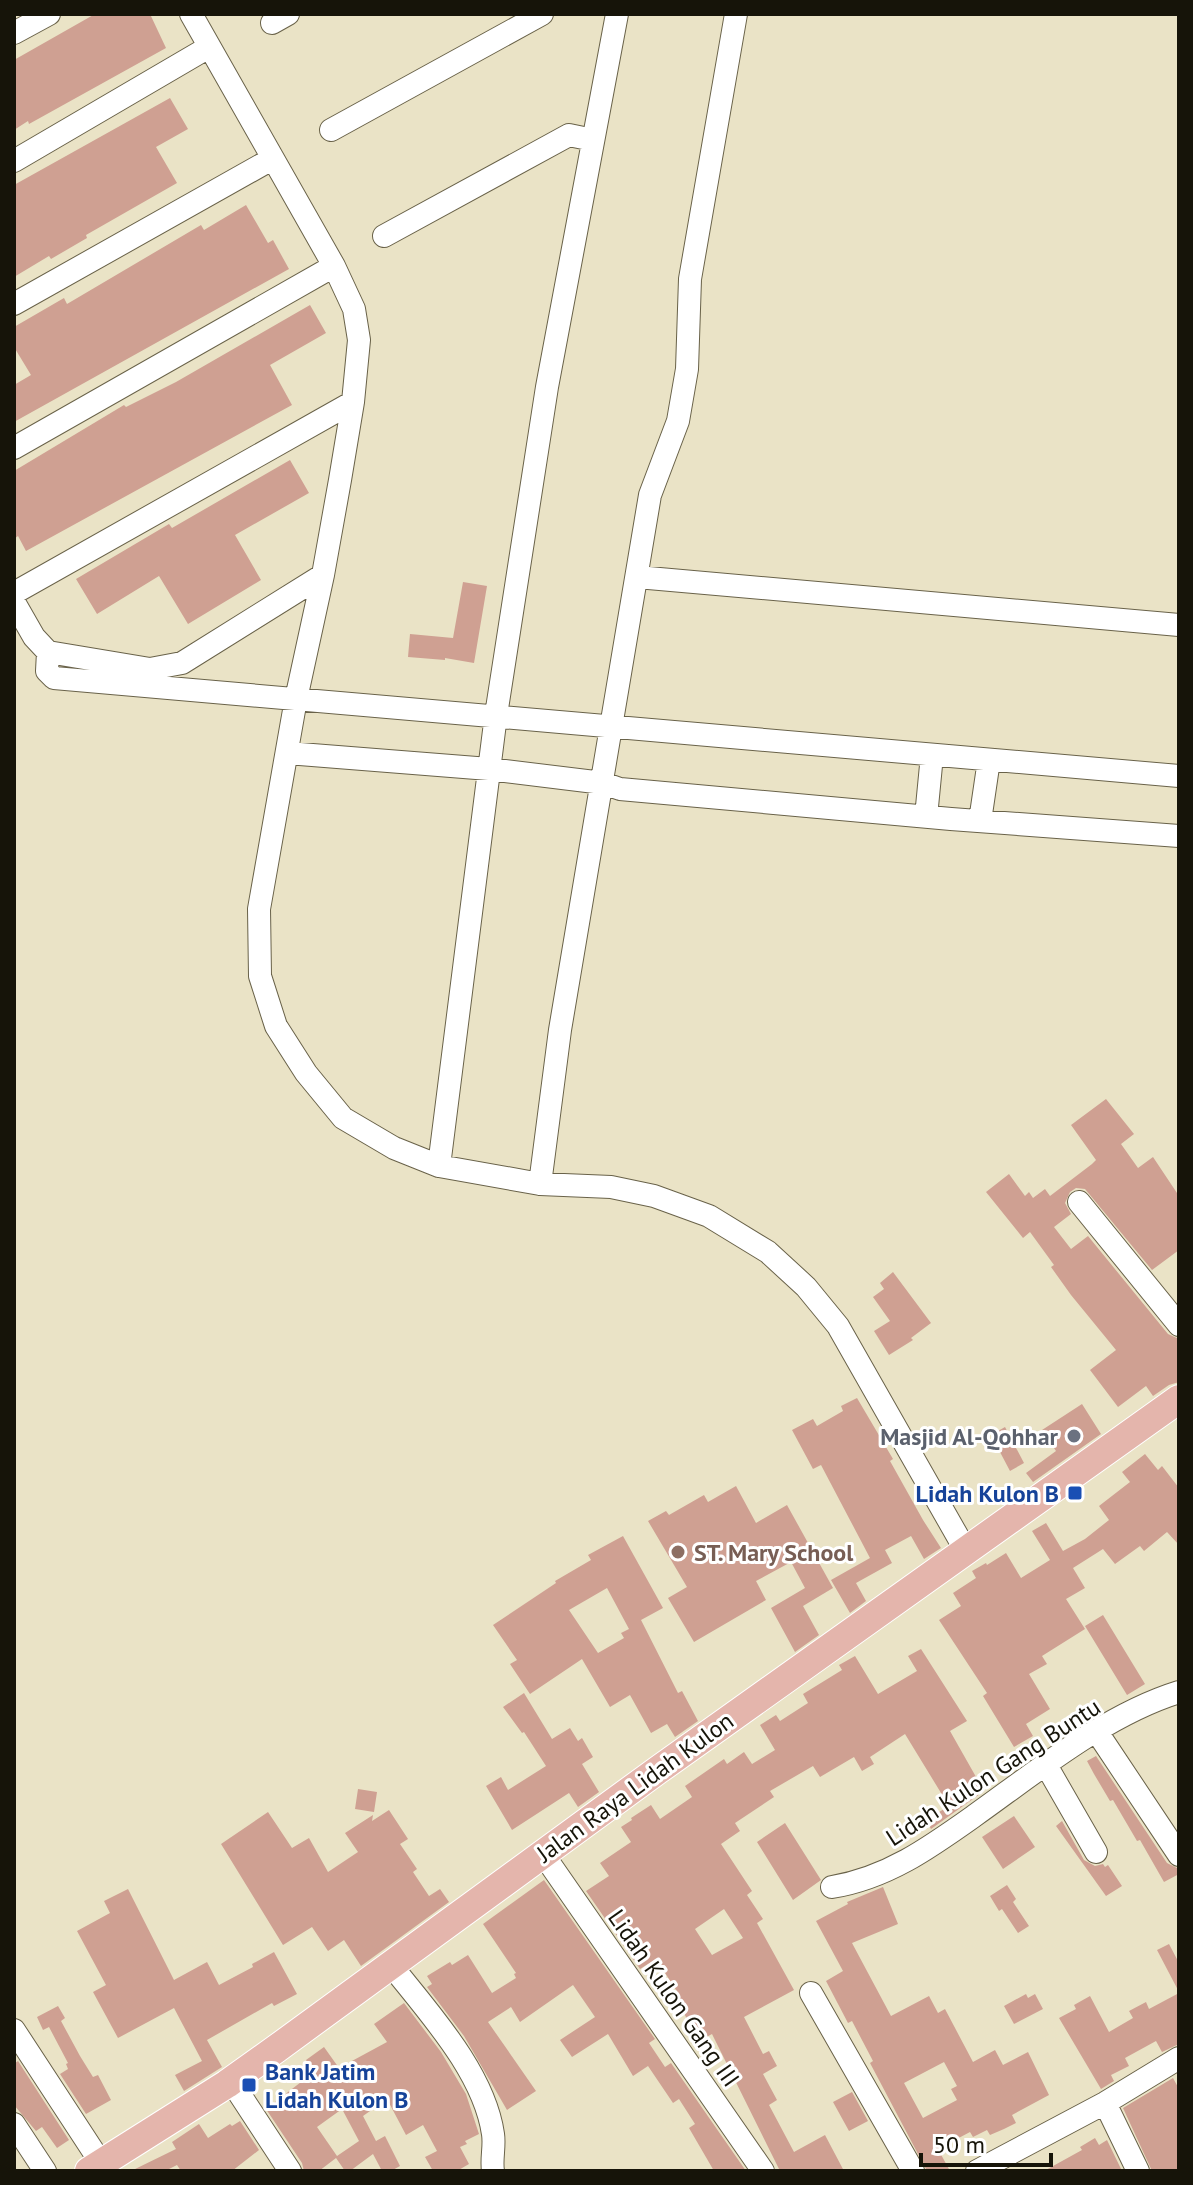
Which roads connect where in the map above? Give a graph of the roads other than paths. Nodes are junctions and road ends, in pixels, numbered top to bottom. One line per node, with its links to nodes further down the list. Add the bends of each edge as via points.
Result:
1 (49, 14): 6 (street)
2 (191, 14): 7 (street)
3 (542, 14): 8 (street)
4 (617, 14): 9 (street)
5 (736, 14): 18 (street, via 690,279 685,382 678,421 650,495)
6 (14, 33)
7 (209, 47): 10 (street); 11 (street)
8 (331, 130)
9 (593, 140): 12 (street, via 569,135); 24 (street, via 547,387)
10 (272, 159): 13 (street); 14 (street)
11 (14, 161)
12 (384, 236)
13 (334, 266): 15 (street, via 354,309 359,340); 16 (street)
14 (14, 304)
15 (353, 402): 17 (street); 19 (street)
16 (14, 448)
17 (323, 575): 22 (street, via 182,663 150,669); 23 (street)
18 (637, 577): 21 (street); 25 (street)
19 (14, 593)
20 (14, 602): 22 (street)
21 (1179, 625)
22 (48, 652): 23 (street, via 47,671 54,678)
23 (296, 699): 24 (street); 26 (street)
24 (496, 715): 25 (street); 29 (street)
25 (612, 728): 27 (street); 31 (street)
26 (287, 753): 29 (street); 35 (street, via 259,909 260,976 276,1026 343,1118 394,1148)
27 (932, 755): 28 (street); 32 (street)
28 (989, 760): 30 (street); 33 (street)
29 (489, 769): 31 (street); 35 (street)
30 (1179, 776)
31 (603, 783): 32 (street, via 620,789); 36 (street, via 560,1030)
32 (926, 817): 33 (street)
33 (980, 821): 34 (street)
34 (1179, 836)
35 (439, 1166): 36 (street)
36 (540, 1184): 40 (street, via 611,1187 654,1196 709,1216 768,1252 838,1326)
37 (1079, 1202): 38 (street)
38 (1179, 1325)
39 (1179, 1399): 40 (main road, Jalan Raya Lidah Kulon)
40 (966, 1551): 45 (main road, Jalan Raya Lidah Kulon)
41 (1176, 1699): 42 (street, Lidah Kulon Gang Buntu)
42 (1097, 1732): 43 (street, Lidah Kulon Gang Buntu); 46 (street)
43 (1046, 1765): 44 (street); 47 (street, Lidah Kulon Gang Buntu, via 905,1863 854,1884)
44 (1096, 1852)
45 (543, 1854): 48 (main road, Jalan Raya Lidah Kulon); 59 (street, Lidah Kulon Gang III)
46 (1179, 1855)
47 (832, 1887)
48 (391, 1965): 52 (main road, Jalan Raya Lidah Kulon); 58 (street, via 476,2083 493,2134)
49 (811, 1993): 60 (street)
50 (14, 2030): 55 (street)
51 (1179, 2058): 53 (street)
52 (231, 2081): 55 (main road, Jalan Raya Lidah Kulon); 57 (street)
53 (1105, 2103): 61 (street); 62 (street)
54 (14, 2124): 56 (street)
55 (95, 2167)
56 (45, 2171)
57 (290, 2171)
58 (493, 2171)
59 (763, 2171)
60 (913, 2171)
61 (977, 2171)
62 (1138, 2171)

